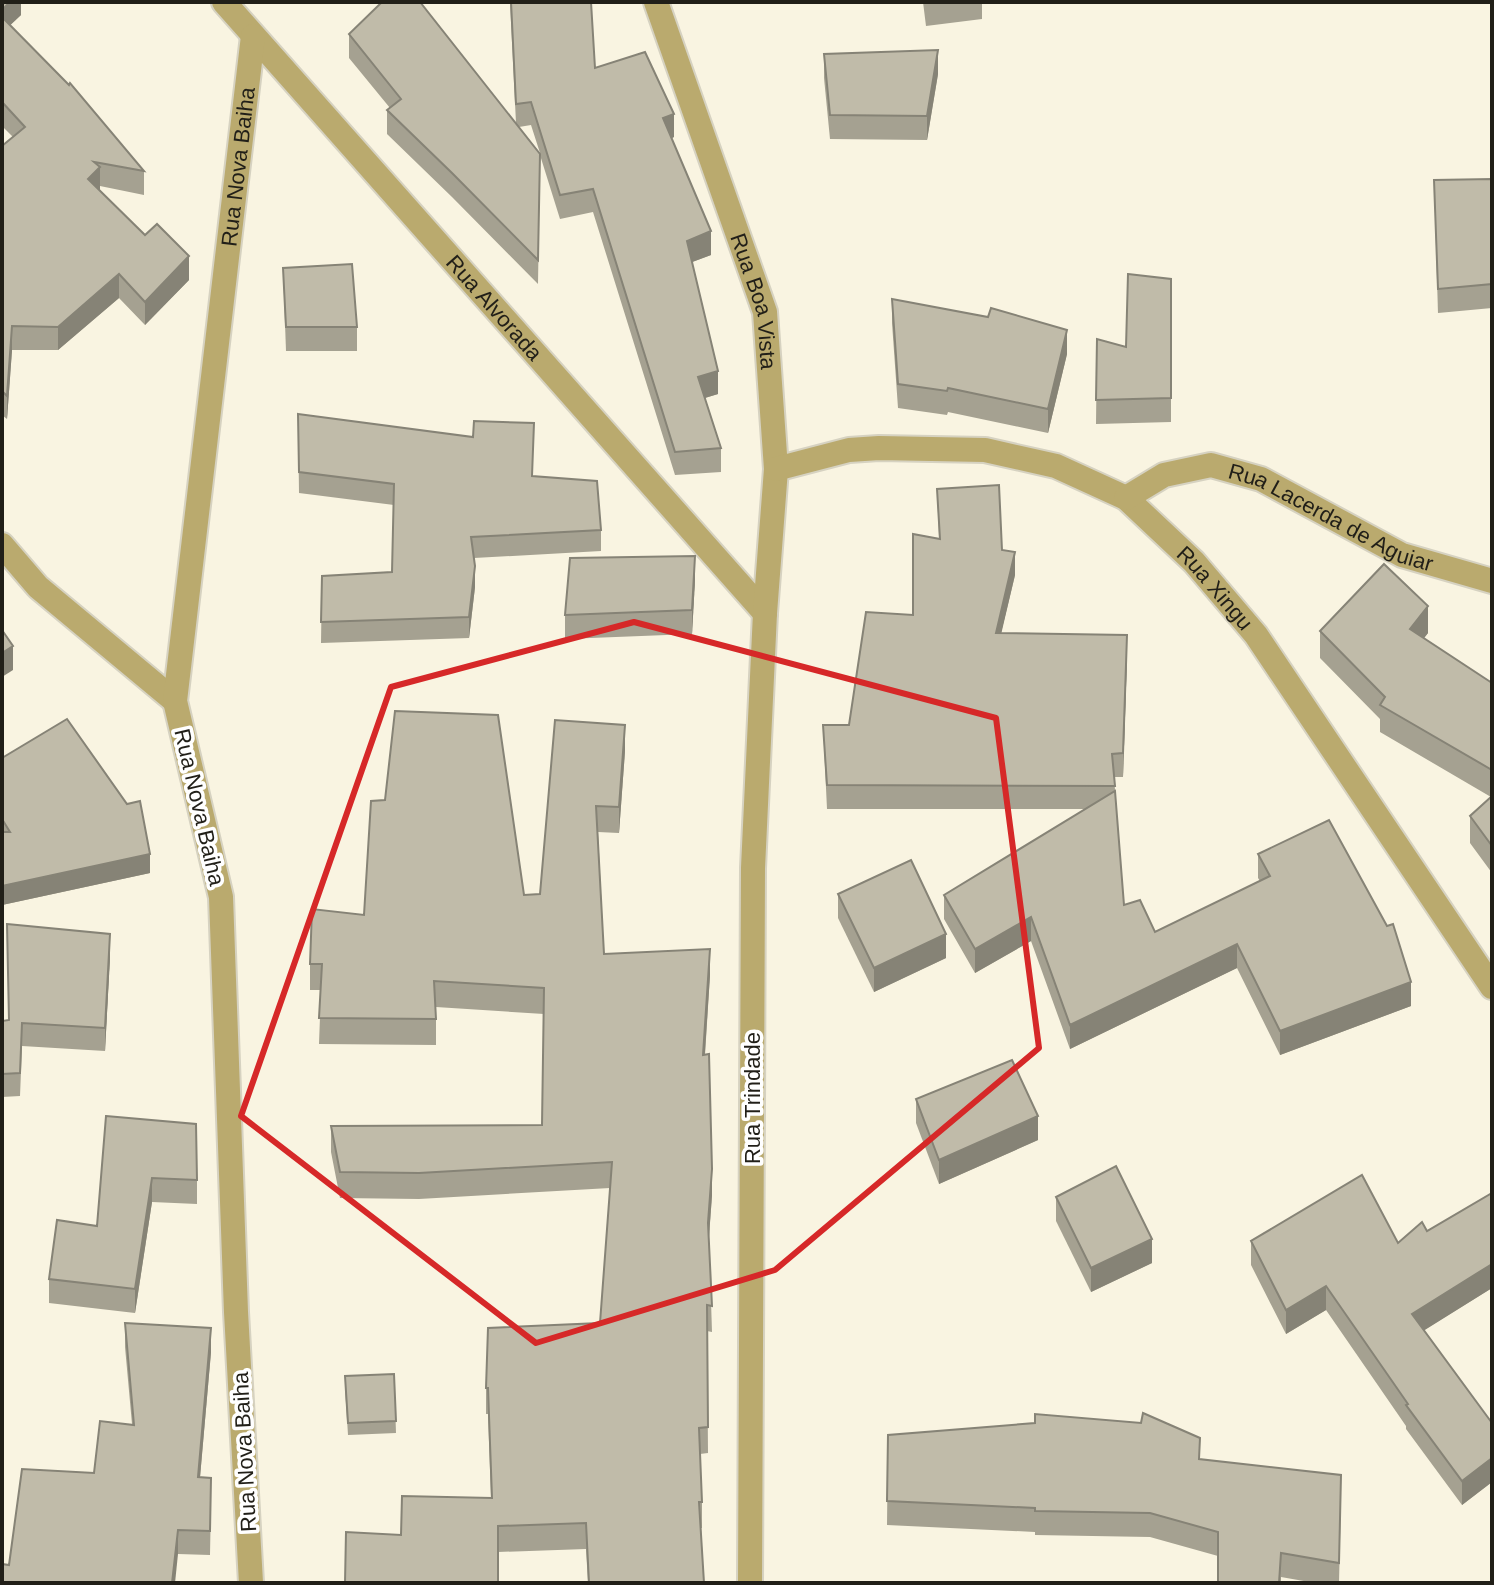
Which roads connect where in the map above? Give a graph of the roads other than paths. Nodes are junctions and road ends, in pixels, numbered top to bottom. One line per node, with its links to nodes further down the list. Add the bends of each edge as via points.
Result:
1 (224, 2): 3 (street, Rua Alvorada)
2 (656, 2): 4 (street, Rua Boa Vista, via 765,312)
3 (253, 36): 8 (street, Rua Alvorada); 9 (street, Rua Nova Baiha)
4 (776, 469): 5 (street, Rua Xingu, via 849,450 985,450 1056,466); 8 (street, Rua Boa Vista)
5 (1126, 498): 7 (street, Rua Lacerda de Aguiar, via 1164,475 1211,465 1261,479 1402,555); 10 (street, Rua Xingu, via 1194,562 1256,635)
6 (2, 545): 9 (street, via 38,587)
7 (1492, 581)
8 (765, 613): 12 (street, Rua Trindade, via 753,868)
9 (175, 701): 11 (street, Rua Nova Baiha, via 221,897)
10 (1492, 987)
11 (251, 1583)
12 (750, 1583)

